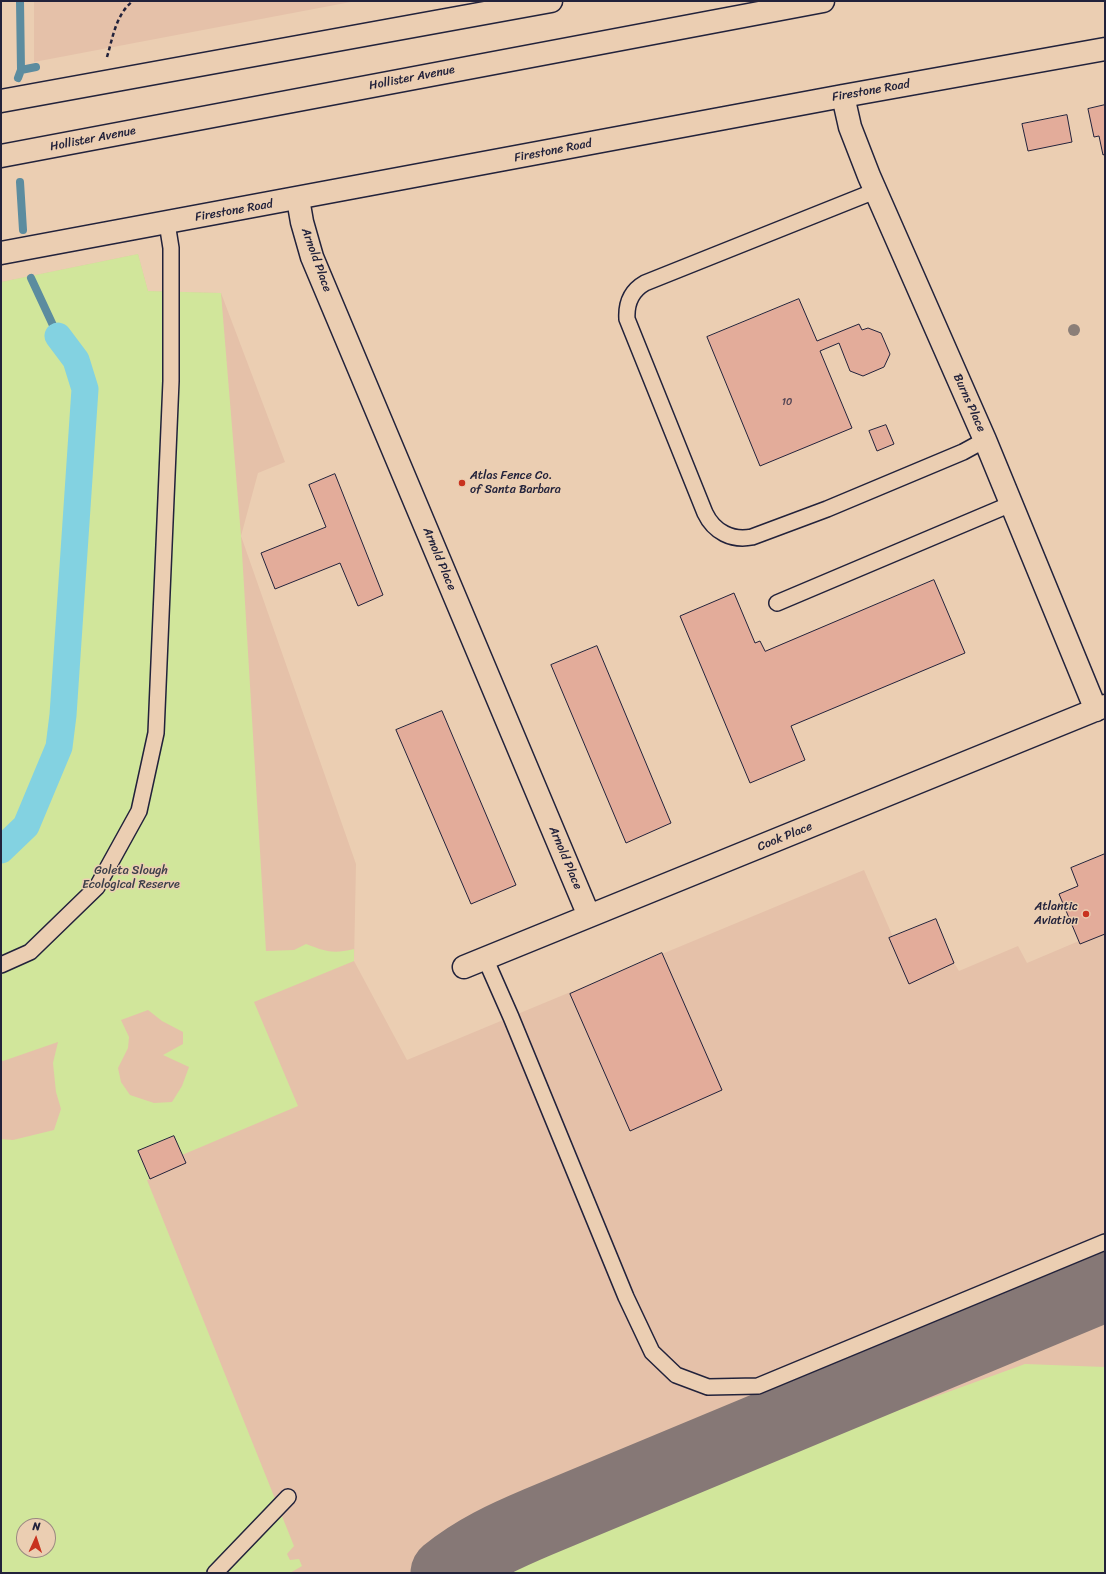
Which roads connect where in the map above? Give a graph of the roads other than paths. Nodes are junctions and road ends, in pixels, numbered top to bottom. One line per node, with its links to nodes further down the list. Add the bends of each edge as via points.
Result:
1 (551, 1): 5 (street)
2 (823, 1): 6 (street, Hollister Avenue)
3 (1105, 49): 4 (street, Firestone Road)
4 (843, 96): 7 (street, Burns Place, via 850,127); 8 (street, Firestone Road)
5 (1, 101)
6 (1, 156)
7 (876, 190): 11 (street, Burns Place); 11 (lane, via 652,280 632,293 627,306 627,319 705,514 723,534 743,539 752,537 834,506 963,452)
8 (298, 199): 9 (street, Firestone Road); 15 (street, Arnold Place, via 315,264)
9 (167, 223): 10 (street, Firestone Road); 17 (lane, via 171,248 171,381 156,733 139,811 97,887 30,952)
10 (2, 253)
11 (985, 440): 12 (street, Burns Place)
12 (1011, 504): 13 (lane); 14 (street, Burns Place)
13 (777, 603)
14 (1100, 708): 15 (street, Cook Place)
15 (589, 916): 16 (street, Cook Place)
16 (485, 958): 18 (street, Cook Place); 19 (lane, via 626,1297 652,1352 676,1375 708,1387 758,1386)
17 (1, 965)
18 (464, 967)
19 (1105, 1242)
20 (288, 1497): 21 (lane)
21 (215, 1573)

